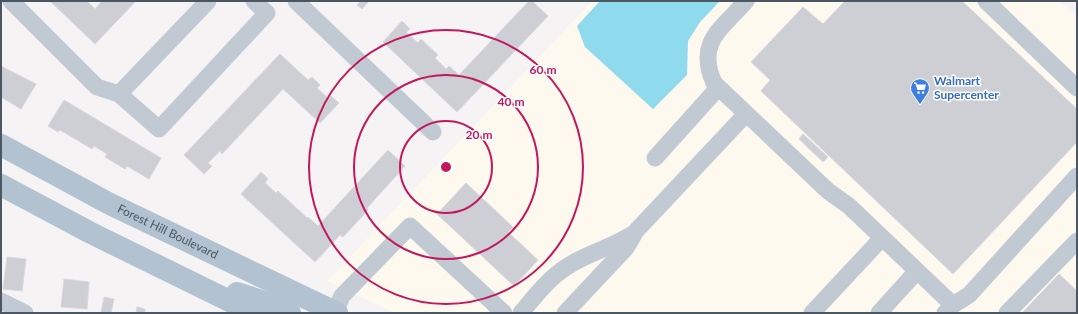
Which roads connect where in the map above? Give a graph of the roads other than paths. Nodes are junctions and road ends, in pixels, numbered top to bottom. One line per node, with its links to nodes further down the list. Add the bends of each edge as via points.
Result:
1 (11, 1): 9 (street, via 97,87)
2 (208, 1): 9 (street)
3 (254, 1): 9 (street, via 266,13 159,129)
4 (296, 1): 11 (street)
5 (746, 1): 7 (street, via 711,41 706,54 708,71)
6 (986, 1): 8 (street)
7 (718, 88): 10 (street); 13 (street)
8 (1077, 88)
9 (120, 94)
10 (746, 114): 16 (street); 17 (street)
11 (433, 132)
12 (1, 145): 26 (main road, Forest Hill Boulevard, via 108,202)
13 (655, 158)
14 (1077, 176): 22 (street, via 969,295)
15 (1, 185): 20 (main road)
16 (636, 231): 28 (street, via 556,274); 29 (street, via 626,248)
17 (882, 238): 19 (street); 30 (street)
18 (1077, 241): 32 (street)
19 (917, 271): 22 (street); 31 (street)
20 (211, 292): 24 (main road); 25 (main road, via 224,289 274,305)
21 (1, 302): 23 (street)
22 (949, 309)
23 (25, 313)
24 (254, 313)
25 (290, 313)
26 (336, 313): 27 (street, via 342,296 410,226)
27 (504, 313)
28 (521, 313)
29 (565, 313)
30 (812, 313)
31 (879, 313)
32 (1007, 313)

